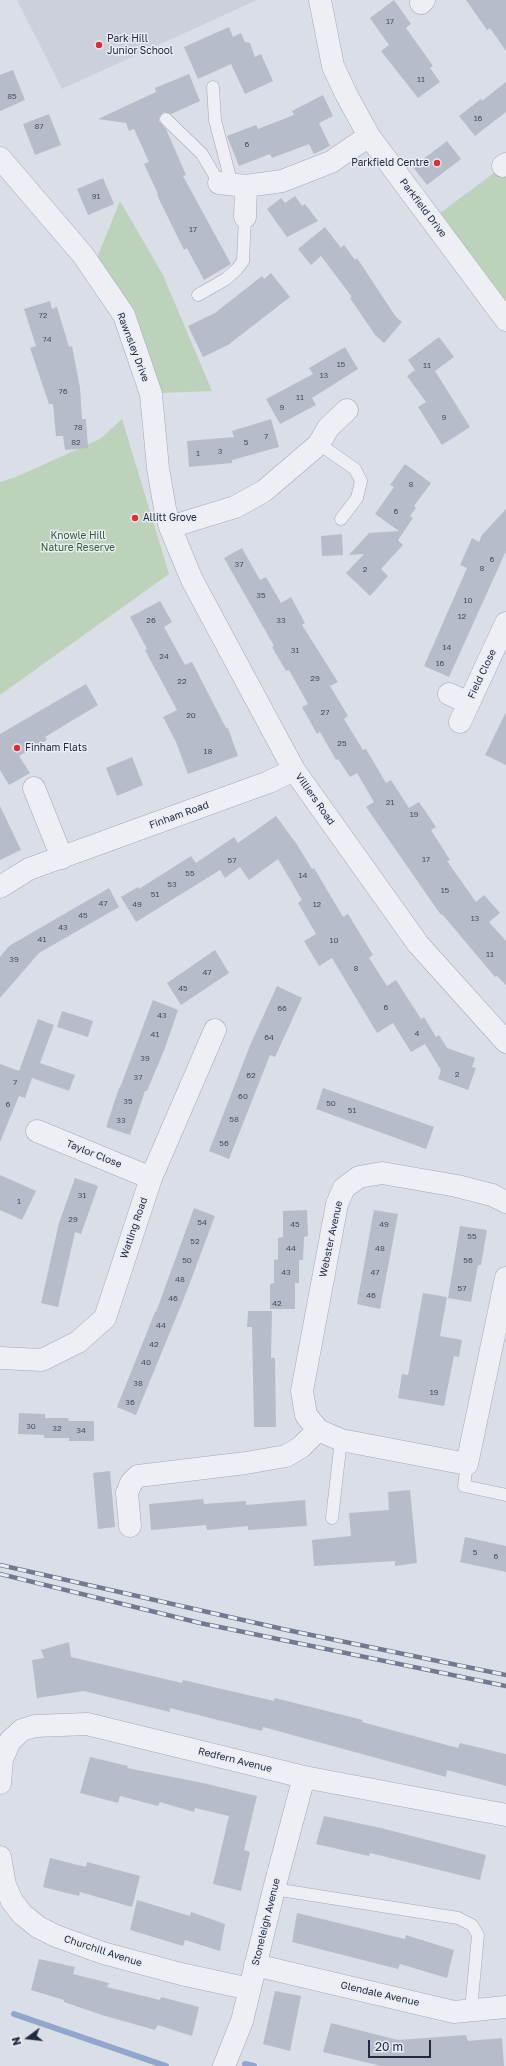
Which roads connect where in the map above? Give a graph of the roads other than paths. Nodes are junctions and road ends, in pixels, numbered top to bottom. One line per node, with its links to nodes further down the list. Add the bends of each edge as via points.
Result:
1 (320, 0): 4 (street, Parkfield Drive, via 333,66)
2 (213, 87): 6 (lane, via 215,120)
3 (166, 119): 6 (lane)
4 (369, 136): 6 (street, via 331,162 282,181); 9 (street, Parkfield Drive)
5 (3, 168): 13 (street, Rawnsley Drive, via 83,255 124,315 151,394 158,468)
6 (232, 185): 7 (street)
7 (245, 217): 8 (lane, via 244,248 240,265 226,279)
8 (198, 295)
9 (506, 320)
10 (348, 410): 11 (street, via 328,428)
11 (319, 444): 12 (lane, via 355,468 361,481 357,498); 13 (street, via 264,491 234,507)
12 (341, 520)
13 (170, 527): 16 (street, Villiers Road, via 192,580)
14 (506, 623): 15 (street, Field Close, via 459,698)
15 (460, 722)
16 (294, 770): 18 (street, Finham Road, via 269,782); 21 (street, Villiers Road, via 418,944)
17 (34, 788): 18 (street)
18 (62, 858): 19 (street, Finham Road, via 29,869)
19 (0, 887)
20 (215, 1030): 23 (street, Watling Road)
21 (506, 1042)
22 (37, 1131): 23 (street, Taylor Close)
23 (151, 1178): 26 (street, Watling Road, via 105,1318 78,1342 42,1360)
24 (506, 1202): 27 (street, Webster Avenue, via 492,1195 457,1186 382,1173 359,1177 344,1188 337,1204 302,1391 306,1415)
25 (505, 1292): 29 (street)
26 (0, 1358)
27 (318, 1430): 28 (street, Webster Avenue); 32 (street, via 301,1447 286,1456 138,1476 130,1483 127,1493)
28 (341, 1440): 29 (street, Webster Avenue); 31 (lane)
29 (467, 1464): 30 (lane, via 464,1486)
30 (506, 1495)
31 (332, 1518)
32 (130, 1526)
33 (304, 1777): 34 (street, Redfern Avenue, via 104,1727 69,1724 34,1726 22,1730 10,1741 2,1758); 35 (street, Redfern Avenue); 37 (street, Stoneleigh Avenue)
34 (0, 1783)
35 (506, 1815)
36 (0, 1857): 39 (street, Churchill Avenue, via 5,1885 12,1900 22,1914 38,1927 103,1953)
37 (274, 1889): 38 (street, Stoneleigh Avenue); 41 (lane, via 458,1918 472,1925 478,1935)
38 (255, 1965): 39 (street, Stoneleigh Avenue); 41 (street, Glendale Avenue, via 454,2012)
39 (250, 1989): 42 (street, Stoneleigh Avenue, via 242,2022)
40 (506, 2007): 41 (street, Glendale Avenue)
41 (471, 2010)
42 (224, 2066)

